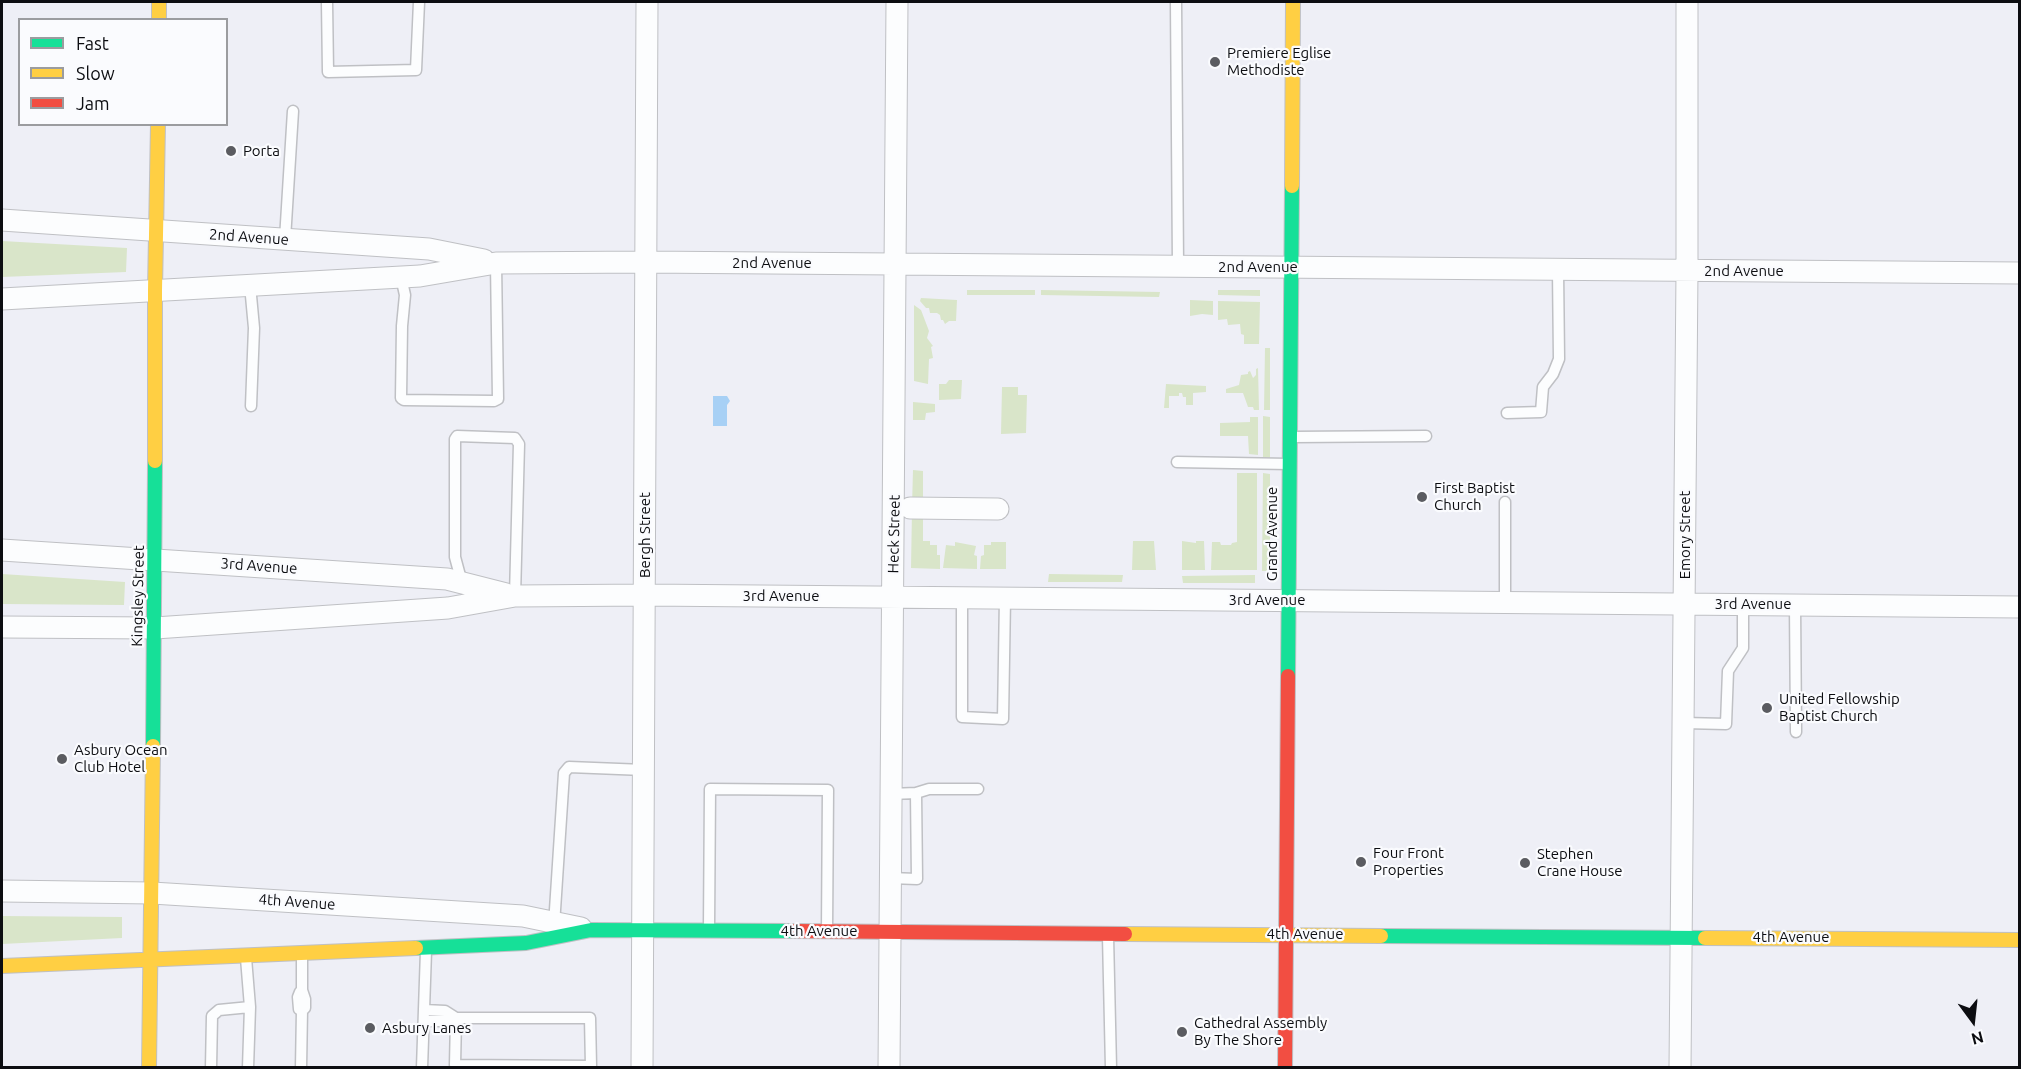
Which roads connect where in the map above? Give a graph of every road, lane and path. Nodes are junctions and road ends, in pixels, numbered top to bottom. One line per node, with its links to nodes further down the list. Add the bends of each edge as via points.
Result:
1 (159, 2): 9 (street)
2 (327, 2): 3 (lane, via 328,72 416,70)
3 (419, 2)
4 (647, 2): 16 (street, Bergh Street)
5 (897, 2): 17 (street, Heck Street)
6 (1176, 2): 18 (lane)
7 (1293, 2): 19 (street, Grand Avenue)
8 (1687, 2): 21 (street, Emory Street)
9 (159, 18)
10 (293, 111): 14 (lane)
11 (158, 126): 13 (street, Kingsley Street)
12 (2, 220): 13 (street, 2nd Avenue)
13 (157, 231): 14 (street, 2nd Avenue); 25 (street, Kingsley Street)
14 (285, 239): 15 (street, 2nd Avenue, via 429,249)
15 (496, 262): 16 (street, 2nd Avenue); 23 (street, 2nd Avenue); 23 (lane, via 498,399 494,401 401,398 405,295)
16 (644, 262): 17 (street, 2nd Avenue); 40 (street, Bergh Street)
17 (896, 264): 18 (street, 2nd Avenue); 41 (street, Heck Street)
18 (1178, 266): 19 (street, 2nd Avenue)
19 (1291, 267): 20 (street, 2nd Avenue); 30 (street, Grand Avenue)
20 (1558, 270): 21 (street, 2nd Avenue); 28 (lane, via 1558,359 1543,387 1541,412)
21 (1687, 271): 22 (street, 2nd Avenue); 46 (street, Emory Street)
22 (2019, 273)
23 (401, 277): 24 (street, 2nd Avenue)
24 (250, 285): 25 (street, 2nd Avenue); 27 (lane, via 254,327)
25 (155, 290): 26 (street, 2nd Avenue); 37 (street, Kingsley Street)
26 (2, 298)
27 (251, 406)
28 (1507, 413)
29 (1426, 436): 30 (lane)
30 (1290, 437): 32 (street, Grand Avenue)
31 (1177, 462): 32 (lane)
32 (1289, 464): 44 (street, Grand Avenue)
33 (1505, 502): 45 (lane)
34 (910, 508): 35 (street)
35 (998, 509)
36 (2, 550): 37 (street, 3rd Avenue)
37 (155, 559): 38 (street, 3rd Avenue); 51 (street, Kingsley Street)
38 (462, 583): 39 (street, 3rd Avenue); 39 (lane, via 455,557 455,439 515,438 519,444)
39 (515, 596): 40 (street, 3rd Avenue); 51 (street, 3rd Avenue, via 448,608)
40 (646, 596): 41 (street, 3rd Avenue); 54 (street, Bergh Street)
41 (893, 597): 42 (street, 3rd Avenue); 57 (street, Heck Street)
42 (962, 598): 43 (street, 3rd Avenue); 43 (lane, via 962,717 1003,719)
43 (1005, 598): 44 (street, 3rd Avenue)
44 (1288, 601): 45 (street, 3rd Avenue); 68 (street, Grand Avenue)
45 (1505, 602): 46 (street, 3rd Avenue)
46 (1684, 604): 47 (street, 3rd Avenue); 52 (street, Emory Street)
47 (1743, 604): 48 (street, 3rd Avenue); 52 (lane, via 1743,648 1728,671 1726,724)
48 (1795, 605): 49 (street, 3rd Avenue); 53 (lane)
49 (2019, 607)
50 (2, 627): 51 (street, 3rd Avenue)
51 (155, 628): 60 (street, Kingsley Street)
52 (1684, 723): 69 (street, Emory Street)
53 (1796, 732)
54 (644, 771): 61 (lane, via 568,767 564,773); 63 (street, Bergh Street)
55 (978, 789): 56 (lane, via 929,789)
56 (916, 793): 57 (lane); 58 (lane, via 917,879)
57 (891, 794): 58 (street, Heck Street)
58 (890, 878): 66 (street, Heck Street)
59 (2, 891): 60 (street, 4th Avenue)
60 (152, 892): 61 (street, 4th Avenue, via 523,916); 74 (street, Kingsley Street)
61 (554, 930): 62 (street, 4th Avenue); 71 (street, 4th Avenue, via 526,943)
62 (591, 930): 63 (street, 4th Avenue)
63 (643, 930): 64 (street, 4th Avenue); 84 (street, Bergh Street)
64 (708, 931): 65 (street, 4th Avenue); 65 (lane, via 710,789 828,790)
65 (827, 931): 66 (street, 4th Avenue)
66 (890, 931): 67 (street, 4th Avenue); 85 (street, Heck Street)
67 (1108, 933): 68 (street, 4th Avenue); 86 (lane)
68 (1286, 934): 69 (street, 4th Avenue); 87 (street, Grand Avenue)
69 (1682, 937): 70 (street, 4th Avenue); 88 (street, Emory Street)
70 (2019, 940)
71 (426, 947): 72 (street, 4th Avenue); 77 (lane)
72 (302, 952): 73 (street, 4th Avenue); 82 (lane, via 305,1008)
73 (246, 955): 74 (street, 4th Avenue); 76 (lane)
74 (150, 958): 75 (street, 4th Avenue); 79 (street, Kingsley Street)
75 (2, 966)
76 (249, 1007): 80 (lane, via 219,1010 212,1016); 81 (lane)
77 (424, 1015): 78 (lane, via 445,1011); 83 (lane)
78 (456, 1017): 78 (lane, via 591,1018 591,1066 455,1065)
79 (149, 1068)
80 (211, 1068)
81 (248, 1068)
82 (301, 1068)
83 (422, 1068)
84 (642, 1068)
85 (889, 1068)
86 (1110, 1068)
87 (1285, 1068)
88 (1680, 1068)

